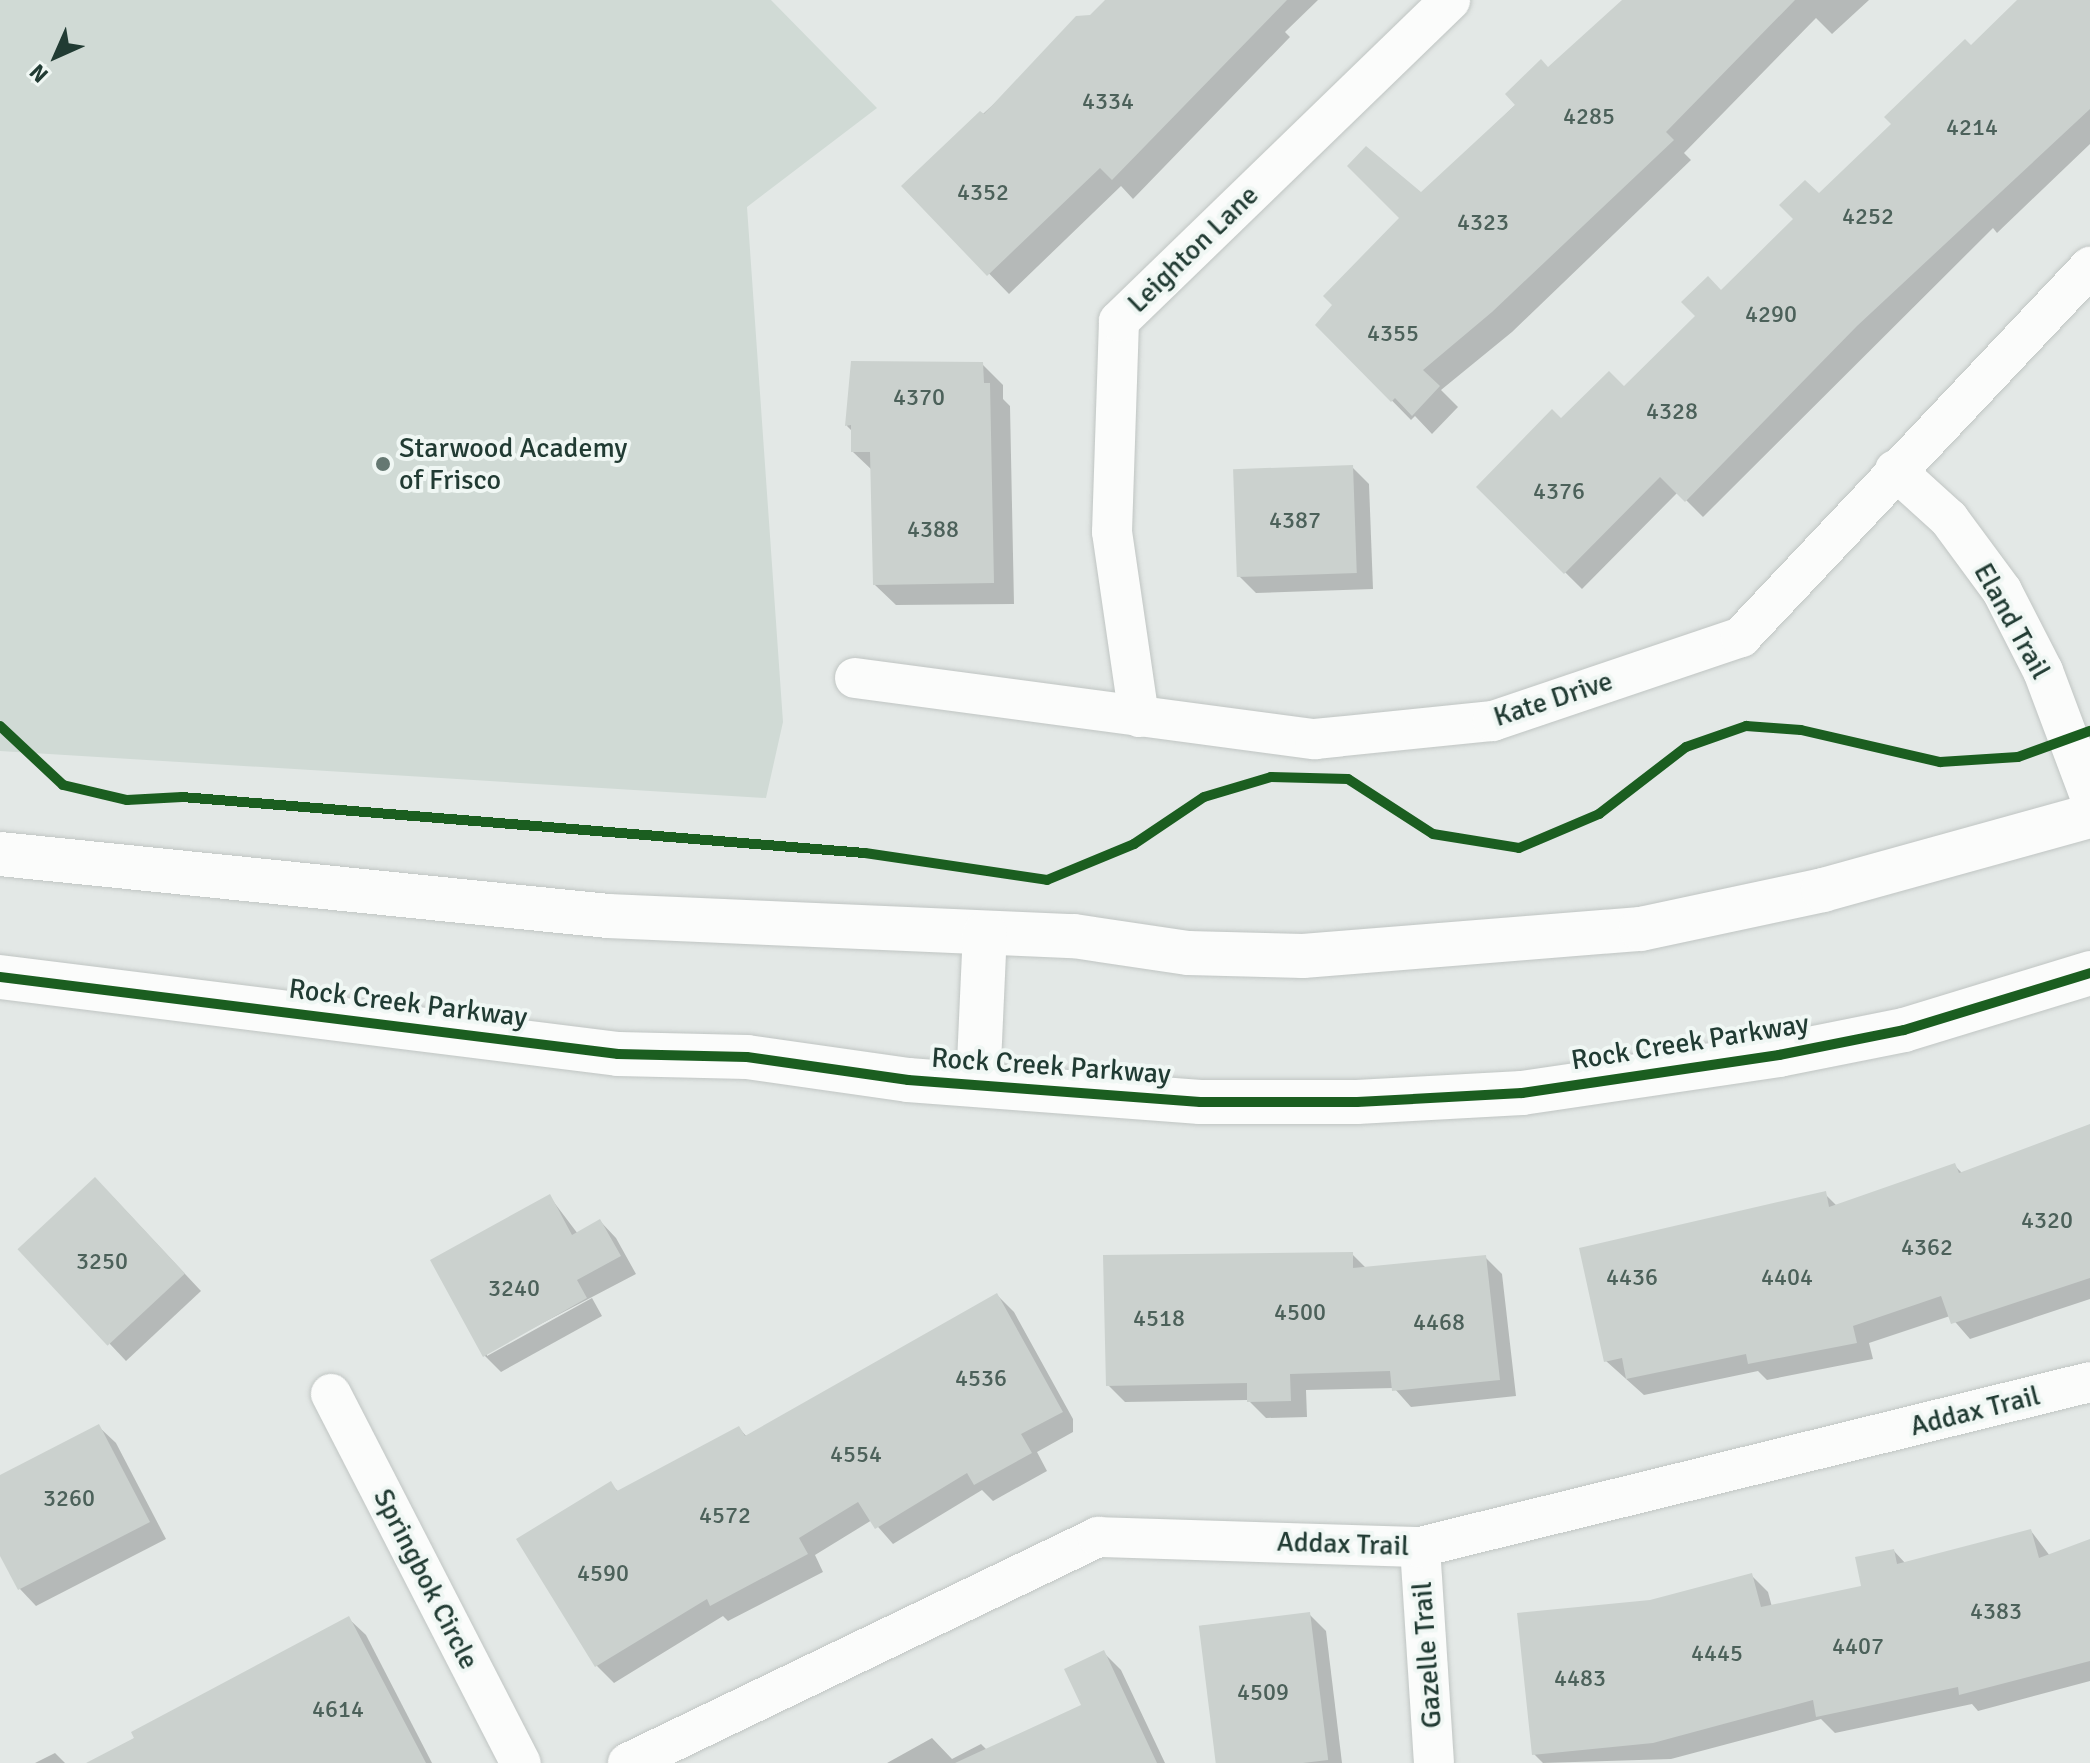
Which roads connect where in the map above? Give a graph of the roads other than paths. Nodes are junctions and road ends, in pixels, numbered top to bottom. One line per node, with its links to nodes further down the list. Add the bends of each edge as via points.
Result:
1 (1450, 0): 5 (street, Leighton Lane, via 1119,321 1112,532)
2 (2090, 267): 3 (street, Kate Drive)
3 (1895, 470): 5 (street, Kate Drive, via 1741,637 1493,721 1315,739); 6 (street, Eland Trail, via 1949,519 2002,591 2043,671)
4 (855, 678): 5 (street, Kate Drive)
5 (1139, 717)
6 (2090, 796)
7 (2090, 816): 9 (street, via 1838,887 1641,929 1303,956 1188,953 1074,936)
8 (0, 854): 9 (street, via 608,916)
9 (985, 933): 12 (street)
10 (2090, 973): 12 (street, Rock Creek Parkway, via 1904,1030 1779,1055 1522,1093 1357,1102 1200,1102)
11 (0, 977): 12 (street, Rock Creek Parkway, via 618,1054 747,1057)
12 (978, 1085)
13 (2090, 1382): 15 (street, Addax Trail)
14 (331, 1394): 16 (street, Springbok Circle)
15 (1420, 1547): 17 (street, Addax Trail, via 1098,1537); 18 (street, Gazelle Trail)
16 (521, 1763)
17 (628, 1763)
18 (1434, 1763)

